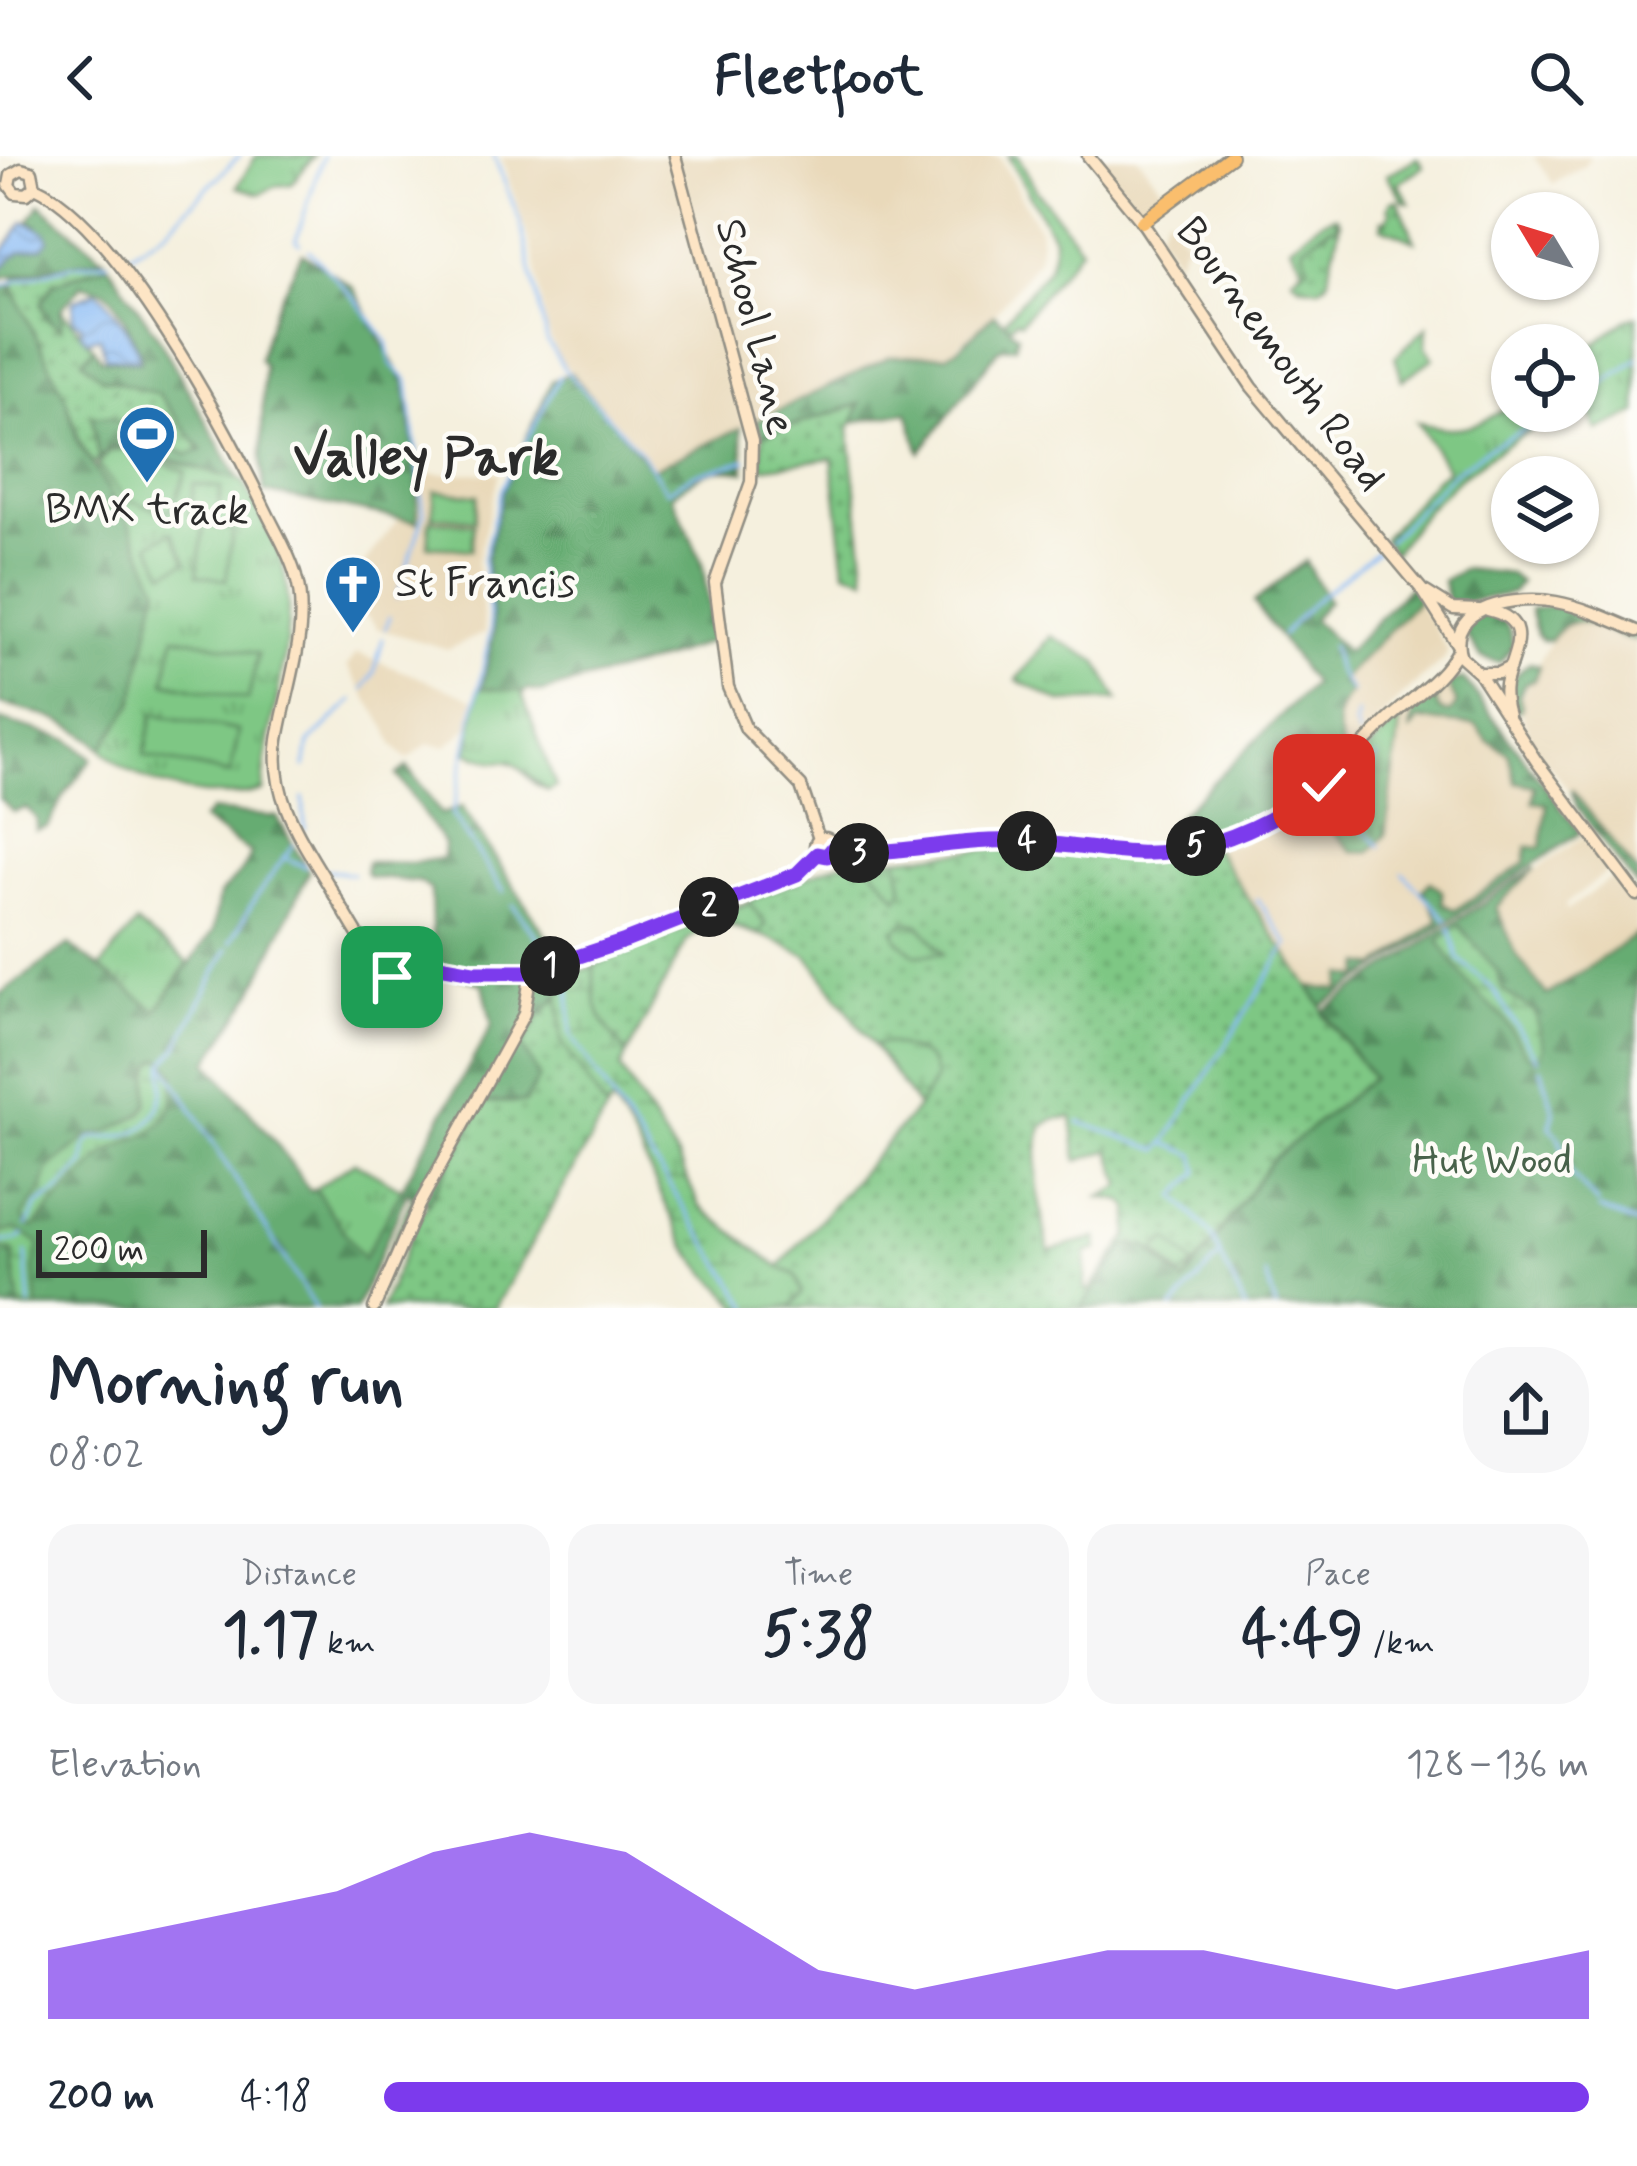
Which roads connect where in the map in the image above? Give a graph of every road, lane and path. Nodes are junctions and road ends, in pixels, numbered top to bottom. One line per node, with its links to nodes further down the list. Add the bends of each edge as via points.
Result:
1 (675, 156): 19 (street, School Lane, via 752,441 751,482 716,583 728,687 746,729 801,786)
2 (1088, 156): 8 (street, Bournemouth Road)
3 (1231, 156): 8 (main road)
4 (0, 167): 5 (street); 6 (street)
5 (17, 170): 6 (street); 7 (street, via 32,172)
6 (9, 182): 7 (street, via 19,195)
7 (34, 187): 23 (street, via 58,201 131,280 214,413 297,579 277,750 282,796)
8 (1142, 222): 9 (street, Bournemouth Road, via 1242,374)
9 (1423, 591): 11 (street, Bournemouth Road, via 1454,609); 14 (street, Bournemouth Road)
10 (1538, 601): 11 (street); 12 (street, via 1523,609); 13 (street)
11 (1482, 610): 12 (street, via 1500,613); 14 (street, via 1465,621)
12 (1516, 630): 15 (street)
13 (1637, 631)
14 (1458, 648): 16 (street); 17 (street)
15 (1510, 667): 16 (street); 18 (street)
16 (1477, 672): 17 (street); 18 (street)
17 (1438, 678): 20 (street, via 1324,785 1234,838 1136,853 1005,840 873,853)
18 (1508, 718): 22 (street)
19 (819, 839): 20 (street); 21 (street)
20 (833, 848): 21 (street)
21 (817, 854): 25 (street, via 797,874)
22 (1637, 895)
23 (375, 961): 24 (street); 24 (street, via 373,983 387,983)
24 (393, 968): 25 (street, via 417,962)
25 (531, 972): 26 (street, via 524,1014 419,1205)
26 (374, 1308)

